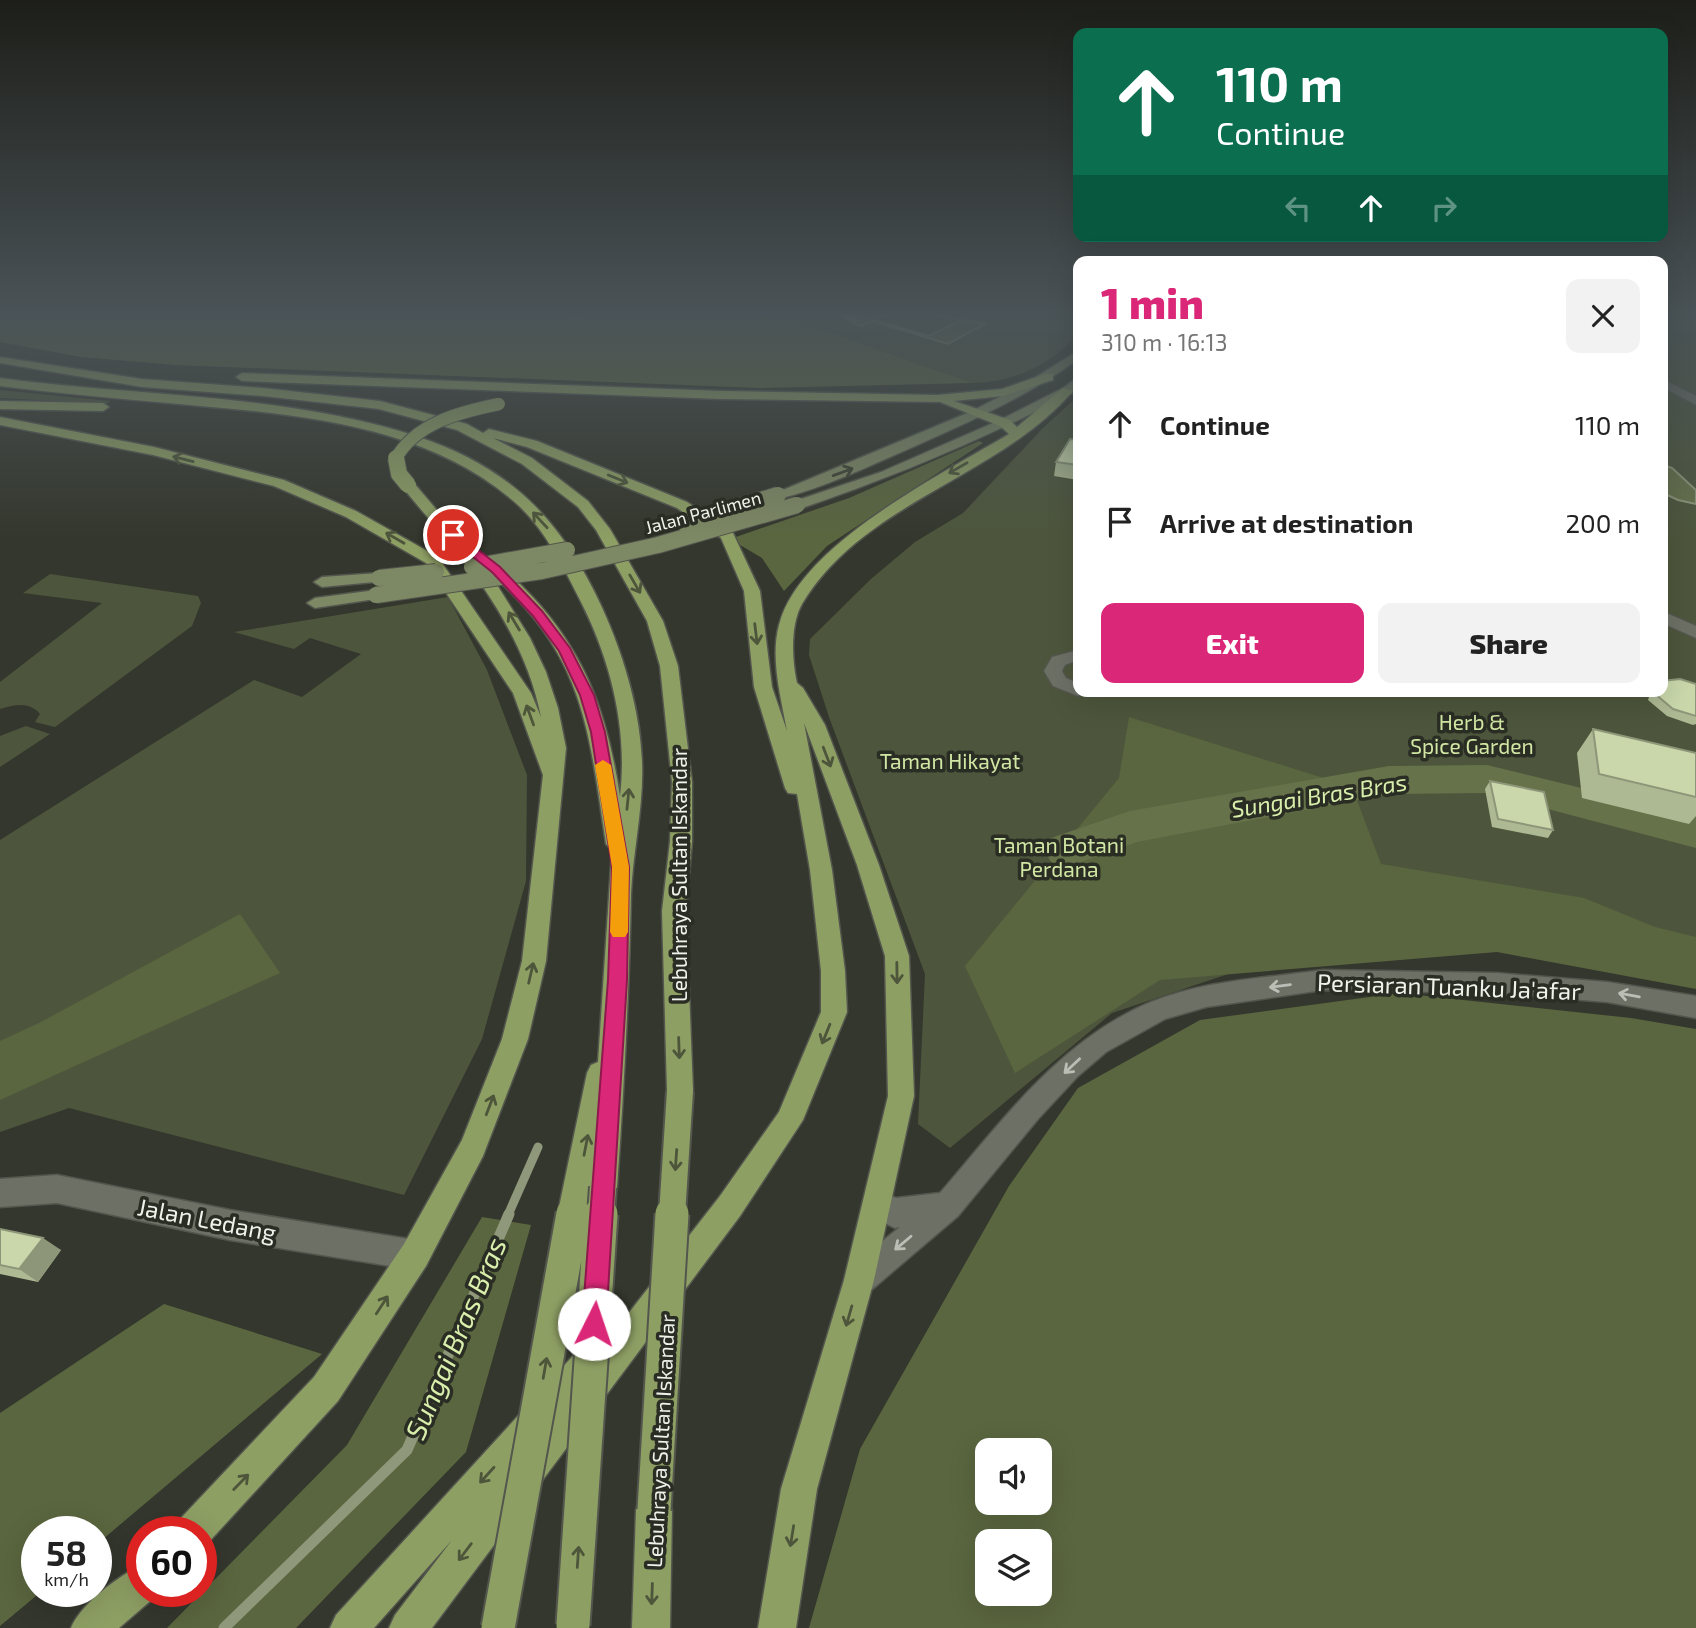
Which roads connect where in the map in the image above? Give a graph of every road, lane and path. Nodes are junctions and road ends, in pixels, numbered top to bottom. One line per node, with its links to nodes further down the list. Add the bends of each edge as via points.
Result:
1 (52, 389): 16 (main road, via 253,408)
2 (222, 389): 14 (main road, Lebuhraya Sultan Iskandar, via 380,405)
3 (564, 389): 8 (main road)
4 (1012, 389): 9 (main road)
5 (1025, 389): 12 (street, Jalan Parlimen)
6 (1069, 389): 15 (street, Jalan Parlimen)
7 (1674, 389): 10 (street)
8 (721, 395): 9 (main road); 19 (main road, bridge, via 512,402 454,415 421,430 395,459 399,474)
9 (937, 399): 12 (main road)
10 (1696, 401)
11 (0, 405): 16 (main road, via 227,411)
12 (978, 413): 15 (main road); 17 (street, Jalan Parlimen)
13 (0, 421): 30 (main road, one-way to 13, via 522,693 432,560 351,514 279,483)
14 (462, 427): 32 (main road, one-way to 32, via 532,444 682,505 728,536 752,591 763,687); 48 (main road, Lebuhraya Sultan Iskandar, one-way to 48, bridge, via 527,461 583,504 603,529 655,621 669,666 682,782 674,911 680,1091)
15 (1011, 428): 18 (street, Jalan Parlimen); 28 (main road, one-way to 28, via 879,518 828,561 793,605 786,628)
16 (380, 430): 31 (main road, one-way to 16, via 633,761 628,707 615,660 586,592 548,529 514,495 470,465)
17 (866, 463): 18 (street); 22 (street, Jalan Parlimen, one-way to 17, bridge, via 655,531)
18 (886, 475): 22 (street, Jalan Parlimen, bridge, via 658,545 542,571)
19 (453, 535): 30 (main road, one-way to 19, via 551,715 520,631 489,580); 31 (main road, via 496,569 566,651 598,732)
20 (355, 579): 21 (street, Jalan Parlimen); 22 (street, Jalan Parlimen); 23 (street)
21 (322, 582)
22 (378, 586): 23 (street, Jalan Parlimen)
23 (352, 598): 24 (street, Jalan Parlimen)
24 (315, 603)
25 (1668, 618): 26 (street)
26 (1696, 633)
27 (1073, 657): 29 (street, via 1056,662 1053,671 1059,682)
28 (786, 674): 32 (main road); 36 (main road, one-way to 36, via 815,725 897,956 901,1096)
29 (1073, 688)
30 (554, 779): 39 (main road, one-way to 30, via 473,1147 515,1040 534,961)
31 (621, 867): 33 (main road)
32 (821, 870): 37 (main road, one-way to 37, via 834,1012 789,1120)
33 (618, 980): 43 (main road, one-way to 33, bridge); 47 (main road, one-way to 33, bridge)
34 (1696, 1007): 38 (street, Persiaran Tuanku Ja'afar, one-way to 38, via 1607,992 1496,983 1323,980 1206,997 1158,1010 1097,1044 1028,1110)
35 (0, 1193): 39 (street, Jalan Ledang, via 57,1189 230,1225)
36 (877, 1205): 38 (street, via 895,1213); 40 (main road)
37 (730, 1206): 45 (main road, one-way to 45); 46 (main road, one-way to 46)
38 (948, 1206): 40 (street, Persiaran Tuanku Ja'afar, one-way to 40)
39 (415, 1255): 41 (main road, one-way to 39, via 326,1389)
40 (859, 1280): 49 (main road, one-way to 49, via 799,1489)
41 (208, 1516)
42 (126, 1598): 44 (main road)
43 (573, 1627)
44 (90, 1628)
45 (349, 1628)
46 (408, 1628)
47 (498, 1628)
48 (651, 1628)
49 (777, 1628)

